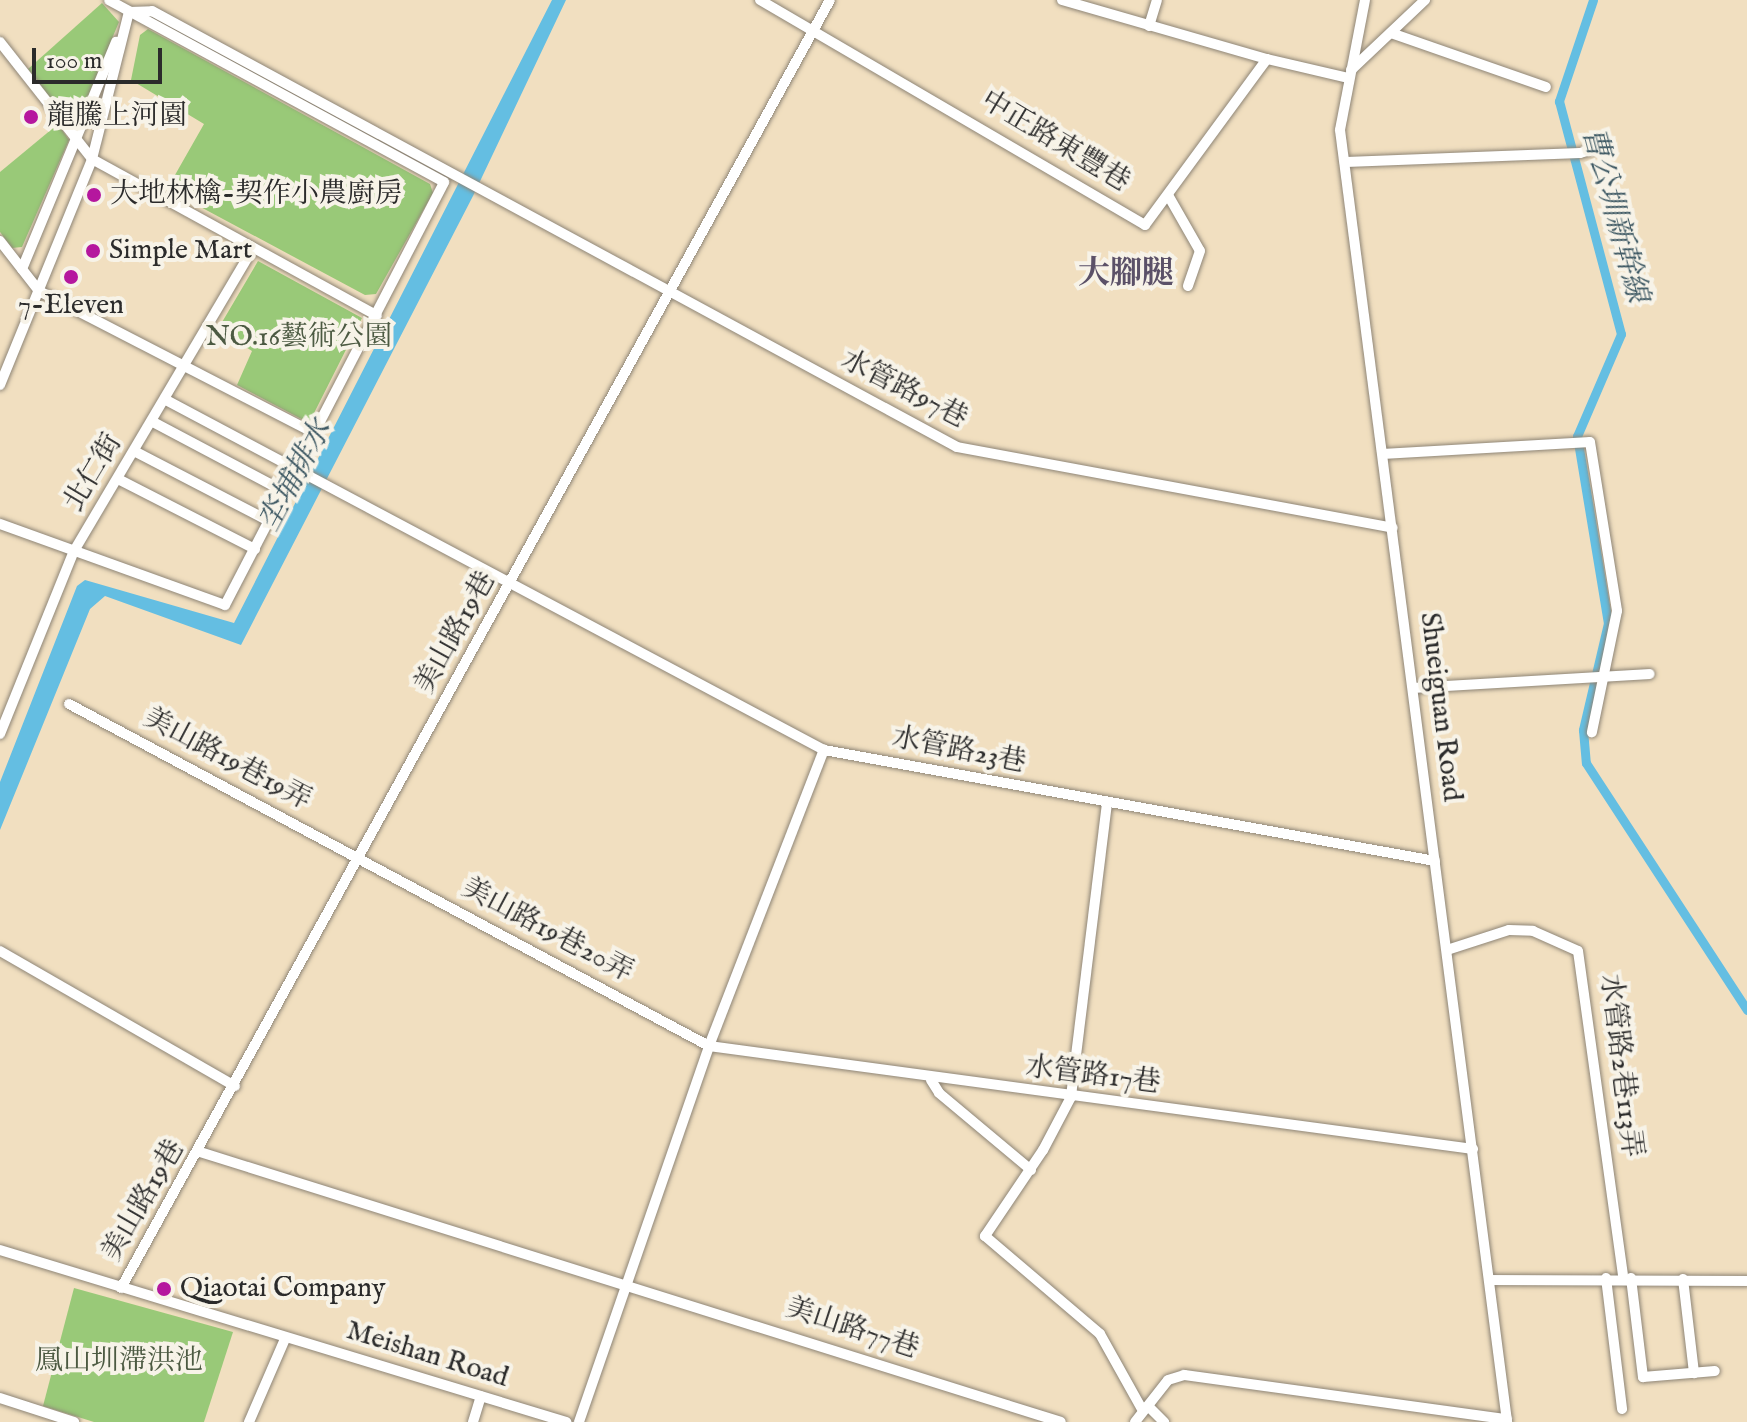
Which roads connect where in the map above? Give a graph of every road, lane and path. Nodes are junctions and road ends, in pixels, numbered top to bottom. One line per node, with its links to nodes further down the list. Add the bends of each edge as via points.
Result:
1 (109, 0): 9 (street, 水管路97巷)
2 (133, 0): 9 (street)
3 (760, 0): 11 (street, 中正路東豐巷)
4 (830, 0): 11 (street, 美山路19巷)
5 (1062, 0): 10 (street)
6 (1157, 0): 10 (street)
7 (1365, 0): 15 (street, Shueiguan Road)
8 (1425, 0): 12 (street)
9 (129, 12): 17 (street); 19 (street); 21 (street, 水管路97巷)
10 (1149, 26): 14 (street)
11 (814, 29): 22 (street, 中正路東豐巷, via 1145,225); 28 (street, 美山路19巷)
12 (1391, 33): 15 (street); 16 (street)
13 (0, 42): 17 (street)
14 (1267, 59): 15 (street); 22 (street, 中正路東豐巷)
15 (1349, 74): 20 (street, Shueiguan Road, via 1340,130)
16 (1546, 87)
17 (75, 138): 19 (street); 25 (street)
18 (1605, 146): 20 (street, via 1564,154)
19 (92, 159): 24 (street); 27 (street)
20 (1346, 162): 36 (street, Shueiguan Road)
21 (447, 179): 28 (street, 水管路97巷); 29 (street)
22 (1168, 195): 26 (street, via 1200,251)
23 (0, 241): 25 (street)
24 (253, 248): 29 (street); 30 (street, 北仁街)
25 (22, 269): 27 (street)
26 (1188, 286)
27 (39, 291): 30 (street); 31 (street)
28 (670, 292): 42 (street, 水管路97巷, via 957,447); 45 (street, 美山路19巷)
29 (377, 316): 34 (street)
30 (186, 368): 32 (street, 北仁街); 34 (street)
31 (0, 385)
32 (166, 400): 33 (street, 北仁街); 37 (street, 水管路23巷)
33 (153, 422): 35 (street, 北仁街); 39 (street)
34 (316, 434): 37 (street)
35 (134, 451): 38 (street, 北仁街); 40 (street)
36 (1383, 454): 42 (street, Shueiguan Road); 47 (street, via 1588,442 1617,611)
37 (300, 472): 39 (street); 45 (street, 水管路23巷)
38 (118, 479): 43 (street); 44 (street, 北仁街)
39 (285, 492): 40 (street)
40 (269, 521): 43 (street)
41 (0, 524): 44 (street)
42 (1393, 528): 48 (street, Shueiguan Road)
43 (255, 549): 44 (street, via 225,605)
44 (74, 551): 50 (street, 北仁街)
45 (512, 581): 53 (street, 水管路23巷); 55 (street, 美山路19巷)
46 (1650, 674): 47 (street)
47 (1602, 675): 48 (street); 51 (street)
48 (1413, 688): 56 (street, Shueiguan Road)
49 (69, 704): 55 (street, 美山路19巷19弄)
50 (4, 715): 52 (street, 北仁街)
51 (1592, 732)
52 (0, 734)
53 (824, 750): 54 (street, 水管路23巷); 59 (street)
54 (1107, 803): 56 (street, 水管路23巷); 62 (street)
55 (361, 858): 59 (street, 美山路19巷20弄); 61 (street, 美山路19巷)
56 (1435, 861): 57 (street, Shueiguan Road)
57 (1447, 950): 63 (street, Shueiguan Road); 68 (street, 水管路2巷113弄, via 1509,930 1533,931 1578,951)
58 (0, 951): 61 (street)
59 (709, 1046): 60 (street, 水管路17巷); 72 (street)
60 (931, 1080): 62 (street, 水管路17巷); 65 (street, via 939,1093)
61 (235, 1086): 64 (street, 美山路19巷)
62 (1071, 1097): 63 (street, 水管路17巷); 65 (street)
63 (1473, 1149): 70 (street, Shueiguan Road)
64 (200, 1152): 72 (street, 美山路77巷); 73 (street, 美山路19巷)
65 (1031, 1170): 79 (street, via 985,1236 1100,1334)
66 (0, 1250): 73 (street, Meishan Road)
67 (1606, 1278): 68 (street); 70 (street); 80 (street)
68 (1627, 1278): 69 (street); 76 (street, via 1643,1377)
69 (1683, 1279): 71 (street); 76 (street)
70 (1489, 1280): 81 (street, Shueiguan Road)
71 (1747, 1281)
72 (628, 1282): 86 (street); 87 (street, 美山路77巷)
73 (121, 1288): 74 (street, Meishan Road)
74 (285, 1339): 77 (street, Meishan Road); 83 (street)
75 (1715, 1371): 76 (street)
76 (1694, 1373)
77 (481, 1396): 84 (street); 85 (street, Meishan Road)
78 (0, 1398): 82 (street)
79 (1145, 1408): 81 (street, via 1168,1380 1184,1375); 88 (street); 89 (street)
80 (1622, 1409)
81 (1507, 1421)
82 (74, 1422)
83 (249, 1422)
84 (473, 1422)
85 (566, 1422)
86 (579, 1422)
87 (1061, 1422)
88 (1135, 1422)
89 (1164, 1422)

